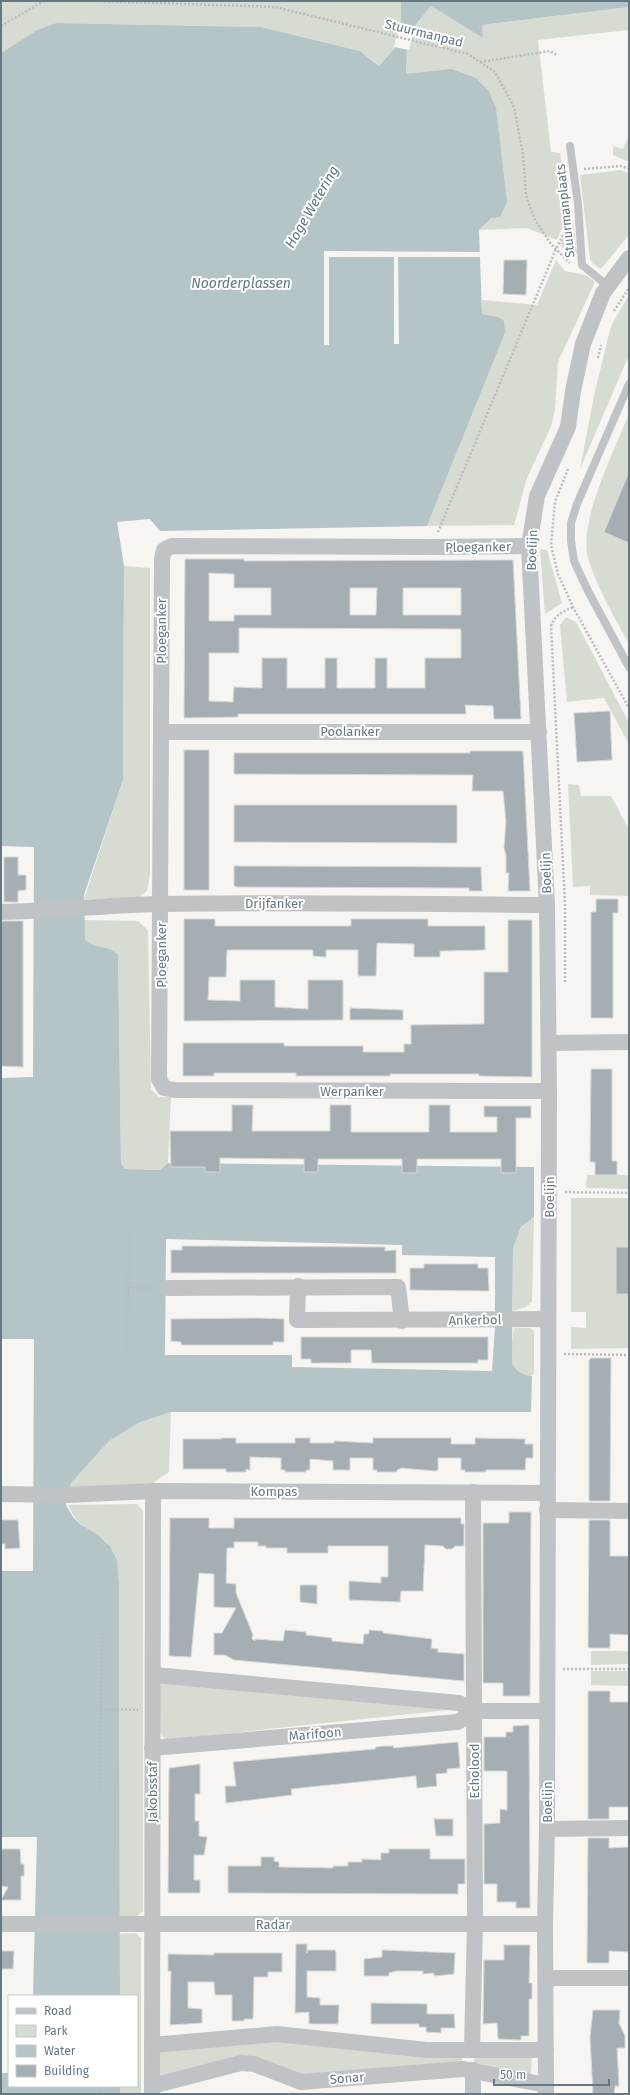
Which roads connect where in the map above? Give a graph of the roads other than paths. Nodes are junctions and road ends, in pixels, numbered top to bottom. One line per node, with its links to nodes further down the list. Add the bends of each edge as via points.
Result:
1 (570, 146): 3 (lane, Stuurmanplaats, via 578,204 582,266)
2 (629, 258): 3 (street, Boelijn)
3 (606, 290): 5 (street, Boelijn, via 583,344 568,427 537,496)
4 (629, 384): 6 (lane, via 577,504 571,541 574,561)
5 (529, 546): 7 (street, Ploeganker, via 172,546 164,550); 8 (street, Boelijn)
6 (629, 667)
7 (161, 732): 8 (street, Poolanker); 9 (street, Ploeganker)
8 (539, 732): 10 (street, Boelijn)
9 (161, 904): 10 (street, Drijfanker); 11 (street, Drijfanker); 14 (street, Ploeganker)
10 (548, 905): 13 (street, Boelijn)
11 (1, 912)
12 (629, 1042): 13 (street)
13 (549, 1043): 15 (street, Boelijn)
14 (160, 1079): 15 (street, Werpanker, via 164,1088 175,1090)
15 (549, 1091): 18 (street, Boelijn)
16 (298, 1286): 17 (street); 19 (street, via 398,1287); 19 (street, Ankerbol, via 297,1320)
17 (168, 1288)
18 (548, 1319): 19 (street, Ankerbol); 22 (street, Boelijn)
19 (402, 1321)
20 (153, 1491): 21 (street, Kompas); 23 (street, Kompas, via 67,1495); 26 (street, Jakobsstaf)
21 (473, 1492): 22 (street, Kompas); 27 (street, Echolood)
22 (547, 1493): 24 (street, Boelijn)
23 (1, 1494)
24 (547, 1510): 25 (street); 28 (street, Boelijn)
25 (629, 1511)
26 (154, 1675): 27 (street, via 459,1703); 29 (street, Jakobsstaf)
27 (474, 1711): 28 (street); 29 (street, Marifoon, via 458,1722); 34 (street, Echolood)
28 (547, 1711): 31 (street, Boelijn)
29 (152, 1748): 33 (street, Jakobsstaf)
30 (629, 1828): 31 (street)
31 (547, 1829): 35 (street, Boelijn)
32 (1, 1924): 33 (street, Radar)
33 (152, 1924): 34 (street, Radar); 38 (street, Jakobsstaf)
34 (475, 1924): 35 (street, Radar); 39 (street, Echolood)
35 (545, 1924): 36 (street, Boelijn)
36 (546, 1978): 37 (street); 40 (street, Boelijn)
37 (629, 1978)
38 (152, 2045): 39 (street, via 277,2034 427,2050); 43 (street, Jakobsstaf)
39 (472, 2050): 40 (street)
40 (546, 2050): 42 (street, Boelijn)
41 (473, 2070): 42 (street, Sonar); 43 (street, Sonar, via 440,2069 301,2082 254,2064 241,2063); 44 (street)
42 (546, 2089)
43 (152, 2090)
44 (473, 2094)

